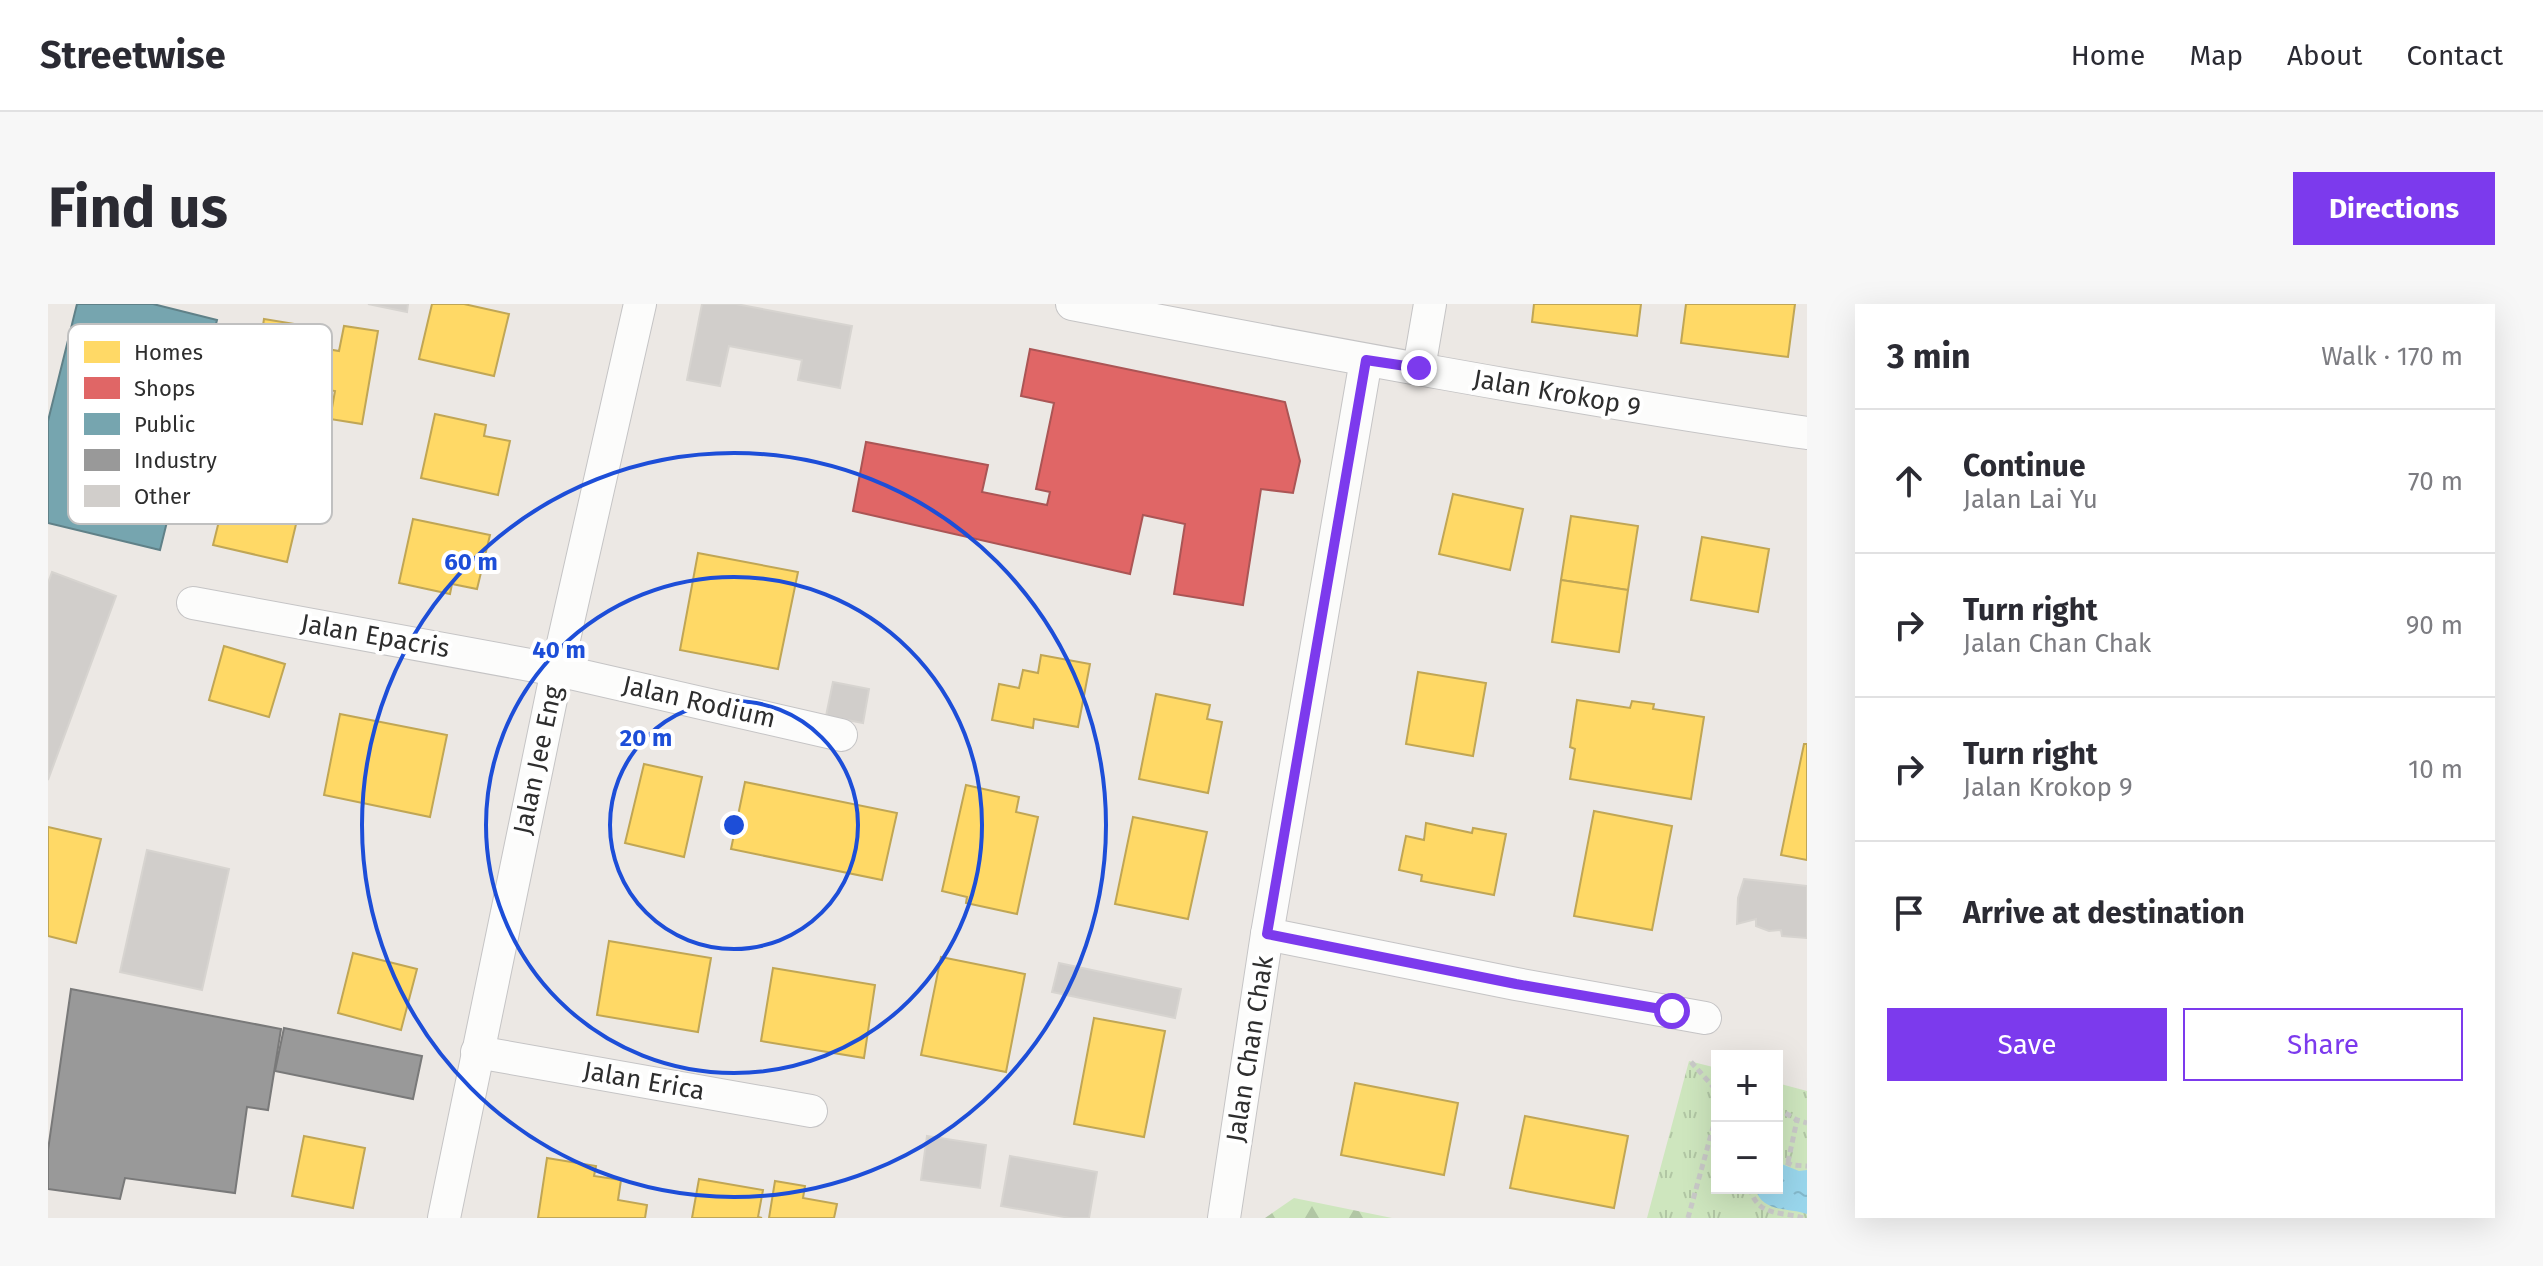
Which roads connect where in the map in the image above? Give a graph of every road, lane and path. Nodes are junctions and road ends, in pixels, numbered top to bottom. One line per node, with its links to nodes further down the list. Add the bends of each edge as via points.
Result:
1 (640, 304): 8 (street, Jalan Jee Eng)
2 (1072, 304): 4 (street, Jalan Krokop 9)
3 (1430, 304): 5 (street)
4 (1366, 360): 5 (street, Jalan Krokop 9); 10 (street, Jalan Chan Chak)
5 (1419, 368): 6 (street, Jalan Krokop 9)
6 (1807, 433)
7 (193, 603): 8 (street, Jalan Epacris)
8 (557, 670): 9 (street, Jalan Rodium); 12 (street, Jalan Jee Eng)
9 (841, 735)
10 (1267, 934): 11 (street); 24 (street, Jalan Chan Chak)
11 (1705, 1018)
12 (477, 1052): 15 (street, Jalan Erica); 23 (street, Jalan Jee Eng)
13 (1691, 1062): 14 (path)
14 (1711, 1084)
15 (811, 1111)
16 (1783, 1111): 18 (path)
17 (1715, 1122): 25 (path)
18 (1804, 1122): 20 (path)
19 (1783, 1160): 20 (path)
20 (1788, 1162): 21 (path)
21 (1807, 1166)
22 (1752, 1194): 26 (path, via 1760,1207)
23 (444, 1218)
24 (1224, 1218)
25 (1688, 1218)
26 (1803, 1218)

